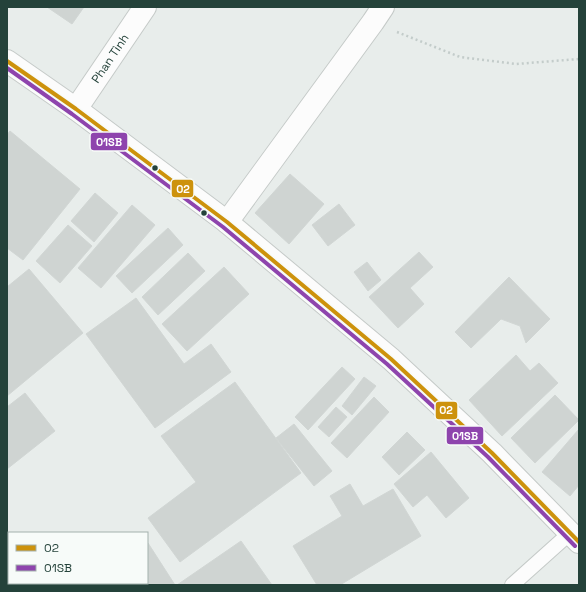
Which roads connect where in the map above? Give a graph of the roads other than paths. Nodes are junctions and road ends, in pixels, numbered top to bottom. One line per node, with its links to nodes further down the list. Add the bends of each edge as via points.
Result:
1 (145, 7): 4 (street, Phan Tình)
2 (378, 14): 5 (street)
3 (7, 61): 4 (street)
4 (76, 109): 5 (street)
5 (227, 222): 6 (street, via 391,359 492,453)
6 (574, 537): 7 (lane)
7 (512, 585)

